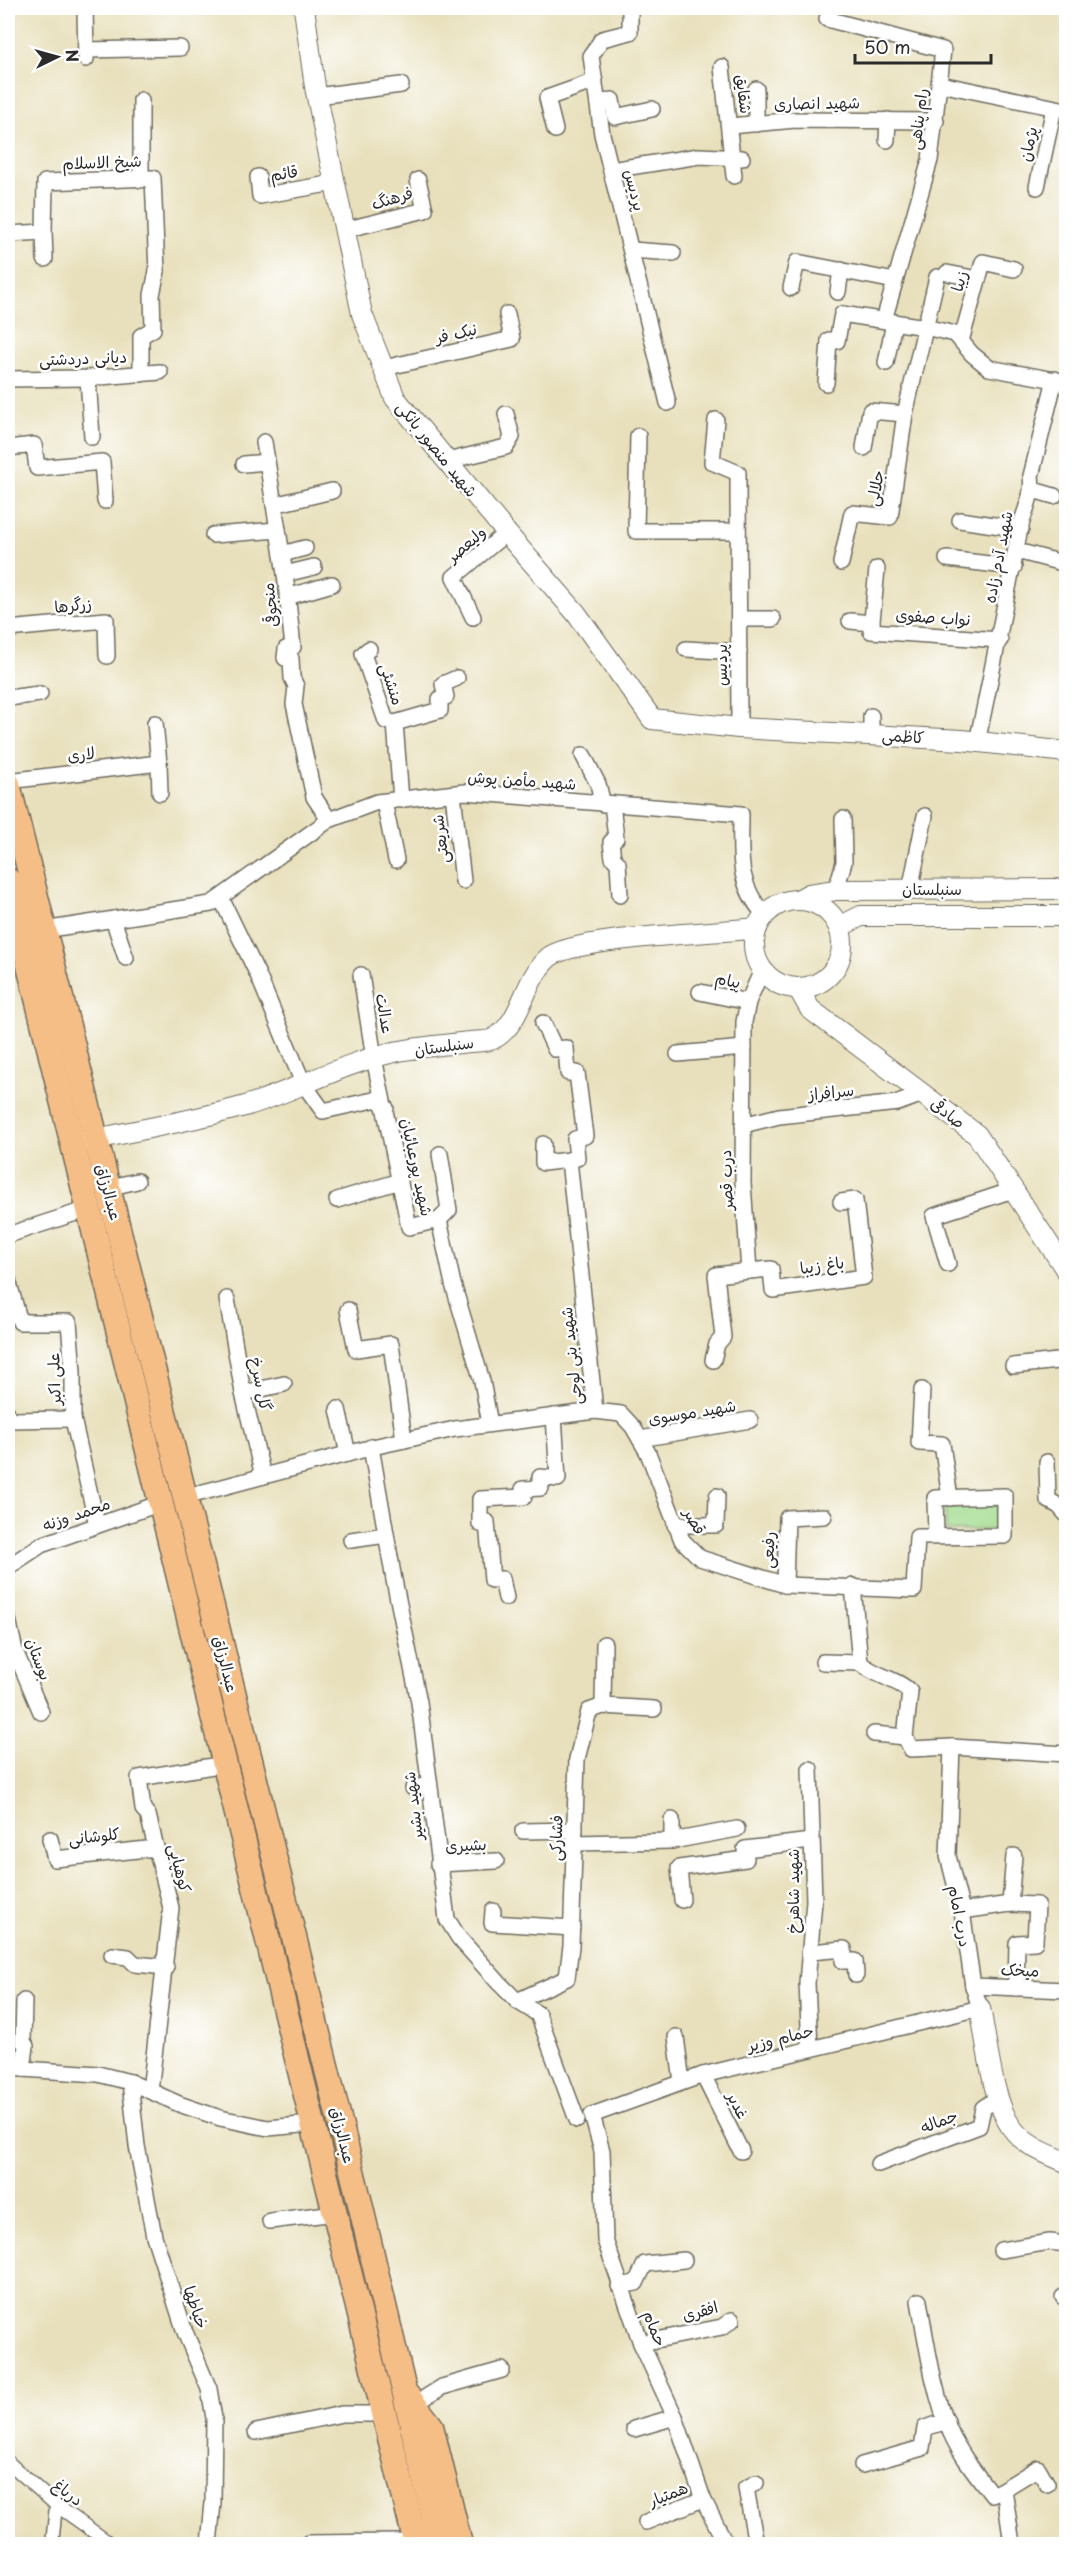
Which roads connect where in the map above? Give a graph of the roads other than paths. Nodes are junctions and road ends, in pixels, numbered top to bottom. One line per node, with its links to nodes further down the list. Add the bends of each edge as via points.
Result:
1 (85, 8): 5 (street, via 86,55)
2 (304, 8): 11 (street, شهید منصور بانکی)
3 (630, 8): 7 (street, پردیس, via 630,32 602,39 591,56)
4 (831, 8): 8 (street, رام پناهی, via 827,19 944,50)
5 (180, 48)
6 (722, 67): 19 (street, شقایق)
7 (595, 81): 13 (street, پردیس); 20 (street, via 547,98)
8 (940, 84): 15 (street); 17 (street, رام پناهی)
9 (401, 85): 11 (street)
10 (756, 89): 18 (street)
11 (317, 96): 28 (street, شهید منصور بانکی)
12 (141, 100): 26 (street)
13 (598, 103): 14 (street, via 612,100 615,117); 23 (street, پردیس)
14 (652, 109)
15 (1060, 109): 29 (street, پژمان)
16 (888, 120): 17 (street, شهید انصاری); 18 (street, شهید انصاری); 21 (street)
17 (936, 121): 39 (street, رام پناهی, via 930,160)
18 (756, 124): 19 (street, شهید انصاری)
19 (730, 126): 22 (street)
20 (555, 130)
21 (887, 140)
22 (737, 157): 23 (street, via 699,156); 24 (street)
23 (611, 170): 33 (street, پردیس)
24 (734, 176)
25 (258, 177): 28 (street, قائم, via 260,196)
26 (141, 180): 31 (street, شیخ الاسلام, via 45,182); 49 (street, شیخ الاسلام, via 153,178 157,271 152,295 153,329 141,336)
27 (418, 180): 30 (street, فرهنگ, via 425,210)
28 (334, 183): 30 (street, شهید منصور بانکی)
29 (1037, 187)
30 (344, 230): 47 (street, شهید منصور بانکی, via 362,314)
31 (44, 232): 32 (street); 35 (street)
32 (8, 234)
33 (631, 250): 34 (street); 54 (street, پردیس)
34 (673, 253)
35 (45, 259)
36 (1014, 269): 38 (street, زیبا, via 983,262)
37 (841, 270): 39 (street); 40 (street, via 797,262); 41 (street)
38 (978, 279): 44 (street, جلالی, via 942,275); 45 (street, زیبا)
39 (895, 281): 43 (street, رام پناهی)
40 (791, 288)
41 (838, 292)
42 (507, 314): 47 (street, نیک فر, via 512,339)
43 (889, 321): 44 (street); 46 (street, رام پناهی); 53 (street, via 842,314 837,341 829,340)
44 (925, 327): 45 (street, via 955,334); 56 (street, جلالی)
45 (961, 341): 52 (street, via 989,368)
46 (886, 363)
47 (384, 368): 63 (street, شهید منصور بانکی, via 395,398)
48 (159, 372): 49 (street, دیانی دردشتی)
49 (141, 374): 50 (street, دیانی دردشتی)
50 (88, 378): 51 (street, دیانی دردشتی); 59 (street)
51 (8, 379)
52 (1061, 381): 66 (street, شهید آدم زاده, via 1031,476)
53 (826, 383)
54 (668, 403)
55 (507, 414): 63 (street, via 512,437 506,447)
56 (905, 414): 62 (street, جلالی, via 870,411); 81 (street, جلالی, via 890,517 852,513)
57 (716, 420): 74 (street, پردیس, via 712,462 738,472)
58 (638, 436): 74 (street, via 636,531)
59 (92, 437)
60 (264, 442): 64 (street, منجوقی)
61 (8, 448): 69 (street, via 34,445 37,468 102,462)
62 (864, 448)
63 (447, 461): 75 (street, شهید منصور بانکی)
64 (267, 462): 65 (street); 70 (street, منجوقی)
65 (244, 464)
66 (1033, 490): 68 (street); 72 (street, شهید آدم زاده)
67 (332, 491): 70 (street)
68 (1054, 496)
69 (105, 501)
70 (274, 505): 73 (street, منجوقی)
71 (960, 520): 72 (street)
72 (1021, 529): 78 (street, شهید آدم زاده)
73 (278, 530): 76 (street); 79 (street, منجوقی)
74 (738, 531): 90 (street, پردیس)
75 (506, 533): 89 (street, ولیعصر, via 454,577); 105 (street, شهید منصور بانکی, via 576,613 652,719)
76 (213, 535)
77 (305, 548): 79 (street)
78 (1017, 551): 82 (street); 84 (street, شهید آدم زاده)
79 (282, 554): 86 (street, منجوقی)
80 (947, 559): 84 (street)
81 (842, 563)
82 (1066, 564)
83 (314, 567): 86 (street)
84 (1014, 567): 95 (street, شهید آدم زاده)
85 (877, 569): 93 (street, نواب صفوی)
86 (285, 574): 88 (street, منجوقی)
87 (332, 584): 88 (street)
88 (287, 597): 118 (street, منجوقی, via 293,647 286,649 285,658 291,659 291,678 296,686 294,704 314,797)
89 (473, 617)
90 (739, 619): 91 (street); 98 (street, پردیس)
91 (773, 619)
92 (850, 621): 93 (street, نواب صفوی)
93 (872, 623): 95 (street, نواب صفوی, via 871,631)
94 (8, 629): 99 (street, زرگرها, via 106,620)
95 (1000, 640): 106 (street, شهید آدم زاده)
96 (369, 649): 104 (street, منشئی, via 363,654 370,676 386,721)
97 (686, 649): 98 (street)
98 (739, 652): 105 (street, پردیس)
99 (107, 656)
100 (457, 678): 104 (street, via 443,684 446,697 440,699 440,710)
101 (40, 694): 102 (street)
102 (8, 698)
103 (155, 723): 109 (street)
104 (395, 723): 113 (street, منشئی)
105 (739, 728): 106 (street, کاظمی, via 871,725)
106 (977, 742): 107 (street, کاظمی)
107 (1066, 752)
108 (583, 755): 115 (street)
109 (159, 763): 110 (street, لاری); 111 (street)
110 (8, 783): 132 (main road, عبدالرزاق)
111 (160, 793)
112 (453, 794): 113 (street, شهید مأمن پوش); 115 (street, شهید مأمن پوش); 121 (street, شریعتی)
113 (401, 800): 114 (street, شهید مأمن پوش)
114 (384, 802): 118 (street, شهید مأمن پوش); 119 (street)
115 (607, 804): 125 (street, via 616,838 611,842 618,863); 130 (street, شهید مأمن پوش, via 741,814 742,878)
116 (925, 816): 124 (street)
117 (843, 819): 123 (street, via 844,862)
118 (329, 820): 126 (street, شهید مأمن پوش)
119 (396, 860)
120 (8, 880): 132 (main road, عبدالرزاق)
121 (463, 881)
122 (1066, 889): 124 (street, سنبلستان)
123 (836, 890): 124 (street, سنبلستان); 127 (street, سنبلستان, via 809,894)
124 (910, 890)
125 (620, 895)
126 (221, 898): 129 (street, شهید مأمن پوش, via 211,904); 143 (street, شهید پورعبائیان)
127 (798, 900): 130 (street, via 774,907); 131 (street, via 823,907)
128 (1066, 916): 131 (street, سنبلستان, via 861,916)
129 (113, 919): 132 (street, شهید مأمن پوش); 133 (street)
130 (761, 922): 134 (street, via 754,943); 142 (street, سنبلستان, via 574,947 552,955 538,967 509,1026 491,1040)
131 (839, 927): 136 (street, via 839,961 829,975 814,985)
132 (24, 935): 147 (main road, عبدالرزاق)
133 (126, 958)
134 (762, 970): 136 (street, via 778,983); 138 (street, درب قصر)
135 (361, 975): 142 (street, عدالت)
136 (798, 988): 144 (street, صادقی, via 810,1009)
137 (700, 992): 138 (street, پیام)
138 (748, 1002): 140 (street, درب قصر)
139 (543, 1023): 150 (street, شهید بنی لوحی, via 555,1049 566,1048 568,1073 577,1073 585,1136 575,1139 577,1158)
140 (744, 1048): 141 (street); 146 (street, درب قصر)
141 (678, 1054)
142 (374, 1058): 143 (street, سنبلستان); 145 (street, عدالت)
143 (303, 1083): 145 (street, شهید پورعبائیان, via 323,1111 378,1099); 147 (street, سنبلستان, via 245,1106)
144 (924, 1094): 146 (street, سرافراز, via 898,1103 779,1116); 154 (street, صادقی, via 977,1135)
145 (386, 1108): 151 (street, شهید پورعبائیان)
146 (743, 1125): 162 (street, درب قصر)
147 (83, 1142): 153 (main road, عبدالرزاق); 157 (main road, عبدالرزاق)
148 (543, 1144): 150 (street, via 543,1163)
149 (440, 1154): 158 (street, via 449,1210)
150 (569, 1160): 173 (street, شهید بنی لوحی)
151 (400, 1180): 155 (street); 158 (street, شهید پورعبائیان, via 409,1227)
152 (137, 1181): 153 (street)
153 (107, 1188): 186 (main road, عبدالرزاق)
154 (1012, 1190): 160 (street, via 934,1216); 161 (street, صادقی)
155 (337, 1200)
156 (841, 1202): 162 (street, باغ زیبا, via 855,1200 864,1277 773,1290 771,1269)
157 (88, 1209): 159 (street); 188 (main road, عبدالرزاق)
158 (439, 1220): 178 (street, شهید پورعبائیان)
159 (8, 1235)
160 (948, 1264)
161 (1066, 1270)
162 (749, 1271): 167 (street, via 716,1275 723,1337)
163 (8, 1280): 176 (street, علی اکبر, via 20,1322 69,1322)
164 (227, 1299): 171 (street, گل سرخ)
165 (348, 1310): 180 (street, via 356,1349 390,1344)
166 (1057, 1358): 168 (street)
167 (713, 1360)
168 (1013, 1366)
169 (285, 1383): 171 (street)
170 (922, 1390): 187 (street, via 919,1443 942,1444)
171 (243, 1393): 184 (street, گل سرخ)
172 (338, 1409): 182 (street)
173 (595, 1411): 175 (street, شهید بنی لوحی); 179 (street, قصر, via 621,1414)
174 (8, 1414): 176 (street, via 9,1420)
175 (554, 1416): 178 (street, شهید بنی لوحی); 199 (street, via 558,1479 540,1478 540,1488 523,1490 524,1497 480,1499 480,1524 487,1522 492,1580 502,1580)
176 (73, 1419): 191 (street, علی اکبر)
177 (750, 1420): 179 (street, شهید موسوی)
178 (490, 1424): 180 (street, شهید بنی لوحی)
179 (640, 1439): 192 (street, قصر)
180 (404, 1440): 181 (street, شهید بنی لوحی)
181 (371, 1448): 182 (street, شهید بنی لوحی); 193 (street, شهید بشیر)
182 (348, 1454): 184 (street, شهید بنی لوحی)
183 (1047, 1462): 189 (street, via 1048,1500)
184 (263, 1476): 186 (street, شهید بنی لوحی)
185 (717, 1496): 192 (street, via 716,1525)
186 (185, 1497): 206 (main road, عبدالرزاق)
187 (950, 1498): 194 (street, via 935,1498); 194 (street, via 1005,1496 1005,1536)
188 (161, 1503): 191 (street, محمد وزنه); 208 (main road, عبدالرزاق)
189 (1066, 1514)
190 (824, 1516): 197 (street, رفیعی, via 787,1518)
191 (98, 1525): 196 (street, محمد وزنه, via 41,1545)
192 (675, 1525): 197 (street, قصر, via 682,1540 700,1558)
193 (386, 1535): 195 (street); 215 (street, شهید بشیر, via 419,1702)
194 (936, 1536): 198 (street, قصر, via 917,1537 914,1590)
195 (351, 1540)
196 (8, 1567)
197 (785, 1585): 198 (street, قصر)
198 (854, 1586): 203 (street)
199 (506, 1598)
200 (8, 1619): 207 (street, بوستان, via 15,1652)
201 (604, 1644): 204 (street)
202 (823, 1662): 203 (street)
203 (860, 1663): 210 (street, via 910,1692)
204 (603, 1706): 205 (street); 220 (street, فشارکی, via 589,1711 577,1759)
205 (654, 1709)
206 (237, 1710): 208 (main road); 268 (main road, عبدالرزاق)
207 (41, 1712)
208 (214, 1716): 213 (main road, عبدالرزاق)
209 (874, 1734): 210 (street)
210 (905, 1737): 211 (street, via 911,1749)
211 (952, 1747): 212 (street); 231 (street, درب امام, via 948,1856)
212 (1066, 1754)
213 (225, 1764): 224 (street, کوهپایی, via 139,1778 143,1809); 253 (main road, عبدالرزاق)
214 (810, 1768): 223 (street, شهید شاهرخ)
215 (429, 1785): 216 (street); 227 (street, شهید بشیر)
216 (413, 1788)
217 (672, 1820): 222 (street)
218 (737, 1829): 222 (street)
219 (523, 1831): 220 (street)
220 (574, 1836): 222 (street); 232 (street, فشارکی)
221 (50, 1839): 224 (street, کلوشانی, via 55,1859)
222 (672, 1841)
223 (811, 1841): 228 (street, via 745,1849 746,1859 679,1868); 233 (street, شهید شاهرخ, via 814,1901)
224 (156, 1848): 235 (street, کوهپایی, via 171,1908)
225 (1014, 1856): 229 (street)
226 (496, 1861): 227 (street, بشیری)
227 (438, 1864): 241 (street, شهید بشیر, via 447,1919 459,1938)
228 (682, 1900)
229 (1010, 1904): 231 (street); 238 (street, via 1037,1905 1035,1942 1017,1943)
230 (493, 1911): 232 (street, via 492,1923)
231 (962, 1911): 237 (street, درب امام)
232 (572, 1928): 241 (street, فشارکی, via 567,1978)
233 (810, 1952): 236 (street, via 844,1949 843,1961 855,1961); 244 (street, شهید شاهرخ, via 806,2010)
234 (112, 1955): 235 (street, via 128,1957 135,1965)
235 (166, 1967): 249 (street, کوهپایی)
236 (856, 1975)
237 (973, 1986): 238 (street, میخک); 242 (street, درب امام)
238 (1016, 1988): 239 (street, میخک)
239 (1066, 1990)
240 (24, 2001): 245 (street, via 26,2046)
241 (517, 2001): 252 (street, شهید بشیر, via 538,2014)
242 (980, 2008): 244 (street, حمام وزیر); 250 (street, درب امام)
243 (676, 2037): 248 (street)
244 (810, 2048): 246 (street, حمام وزیر)
245 (15, 2069): 247 (street, via 98,2074)
246 (703, 2075): 248 (street, حمام وزیر); 254 (street, غدیر)
247 (130, 2082): 249 (street); 285 (street, خیاطها, via 136,2146 154,2236 185,2332 210,2389 214,2418)
248 (682, 2082): 251 (street, حمام وزیر)
249 (150, 2091): 253 (street, via 220,2118 268,2128)
250 (999, 2097): 255 (street, درب امام, via 1012,2128 1038,2151); 256 (street, جماله, via 983,2108 979,2126)
251 (592, 2115): 262 (street, حمام, via 602,2151 604,2240)
252 (577, 2120)
253 (312, 2124): 257 (main road, عبدالرزاق)
254 (741, 2151)
255 (1066, 2162)
256 (878, 2164)
257 (335, 2213): 258 (street); 267 (main road, عبدالرزاق)
258 (270, 2221)
259 (1066, 2244): 260 (street, via 1050,2242)
260 (1001, 2250)
261 (684, 2260): 262 (street, via 645,2264 636,2283)
262 (619, 2286): 265 (street, حمام)
263 (919, 2301): 271 (street)
264 (732, 2320): 265 (street, افقری, via 722,2327)
265 (641, 2343): 270 (street, حمام)
266 (502, 2370): 268 (street)
267 (376, 2386): 269 (main road); 286 (main road, عبدالرزاق)
268 (408, 2395): 287 (main road, عبدالرزاق); 288 (main road, via 431,2426)
269 (372, 2414): 273 (street, via 342,2414); 286 (main road, via 371,2423)
270 (675, 2417): 272 (street); 279 (street, حمام)
271 (947, 2421): 275 (street, via 925,2428 921,2448); 278 (street, via 966,2461 992,2495)
272 (634, 2429)
273 (256, 2433)
274 (8, 2462): 280 (street, درباغ)
275 (862, 2464)
276 (756, 2483): 290 (street, via 746,2488)
277 (1047, 2484): 278 (street, via 1038,2469)
278 (1005, 2489): 291 (street)
279 (704, 2499): 281 (street, همتیار); 289 (street, حمام)
280 (56, 2505): 283 (street); 284 (street, درباغ)
281 (646, 2522)
282 (308, 2543): 286 (street)
283 (52, 2544)
284 (111, 2544)
285 (209, 2544)
286 (405, 2544)
287 (440, 2544)
288 (460, 2544)
289 (726, 2544)
290 (756, 2544)
291 (1012, 2544)

